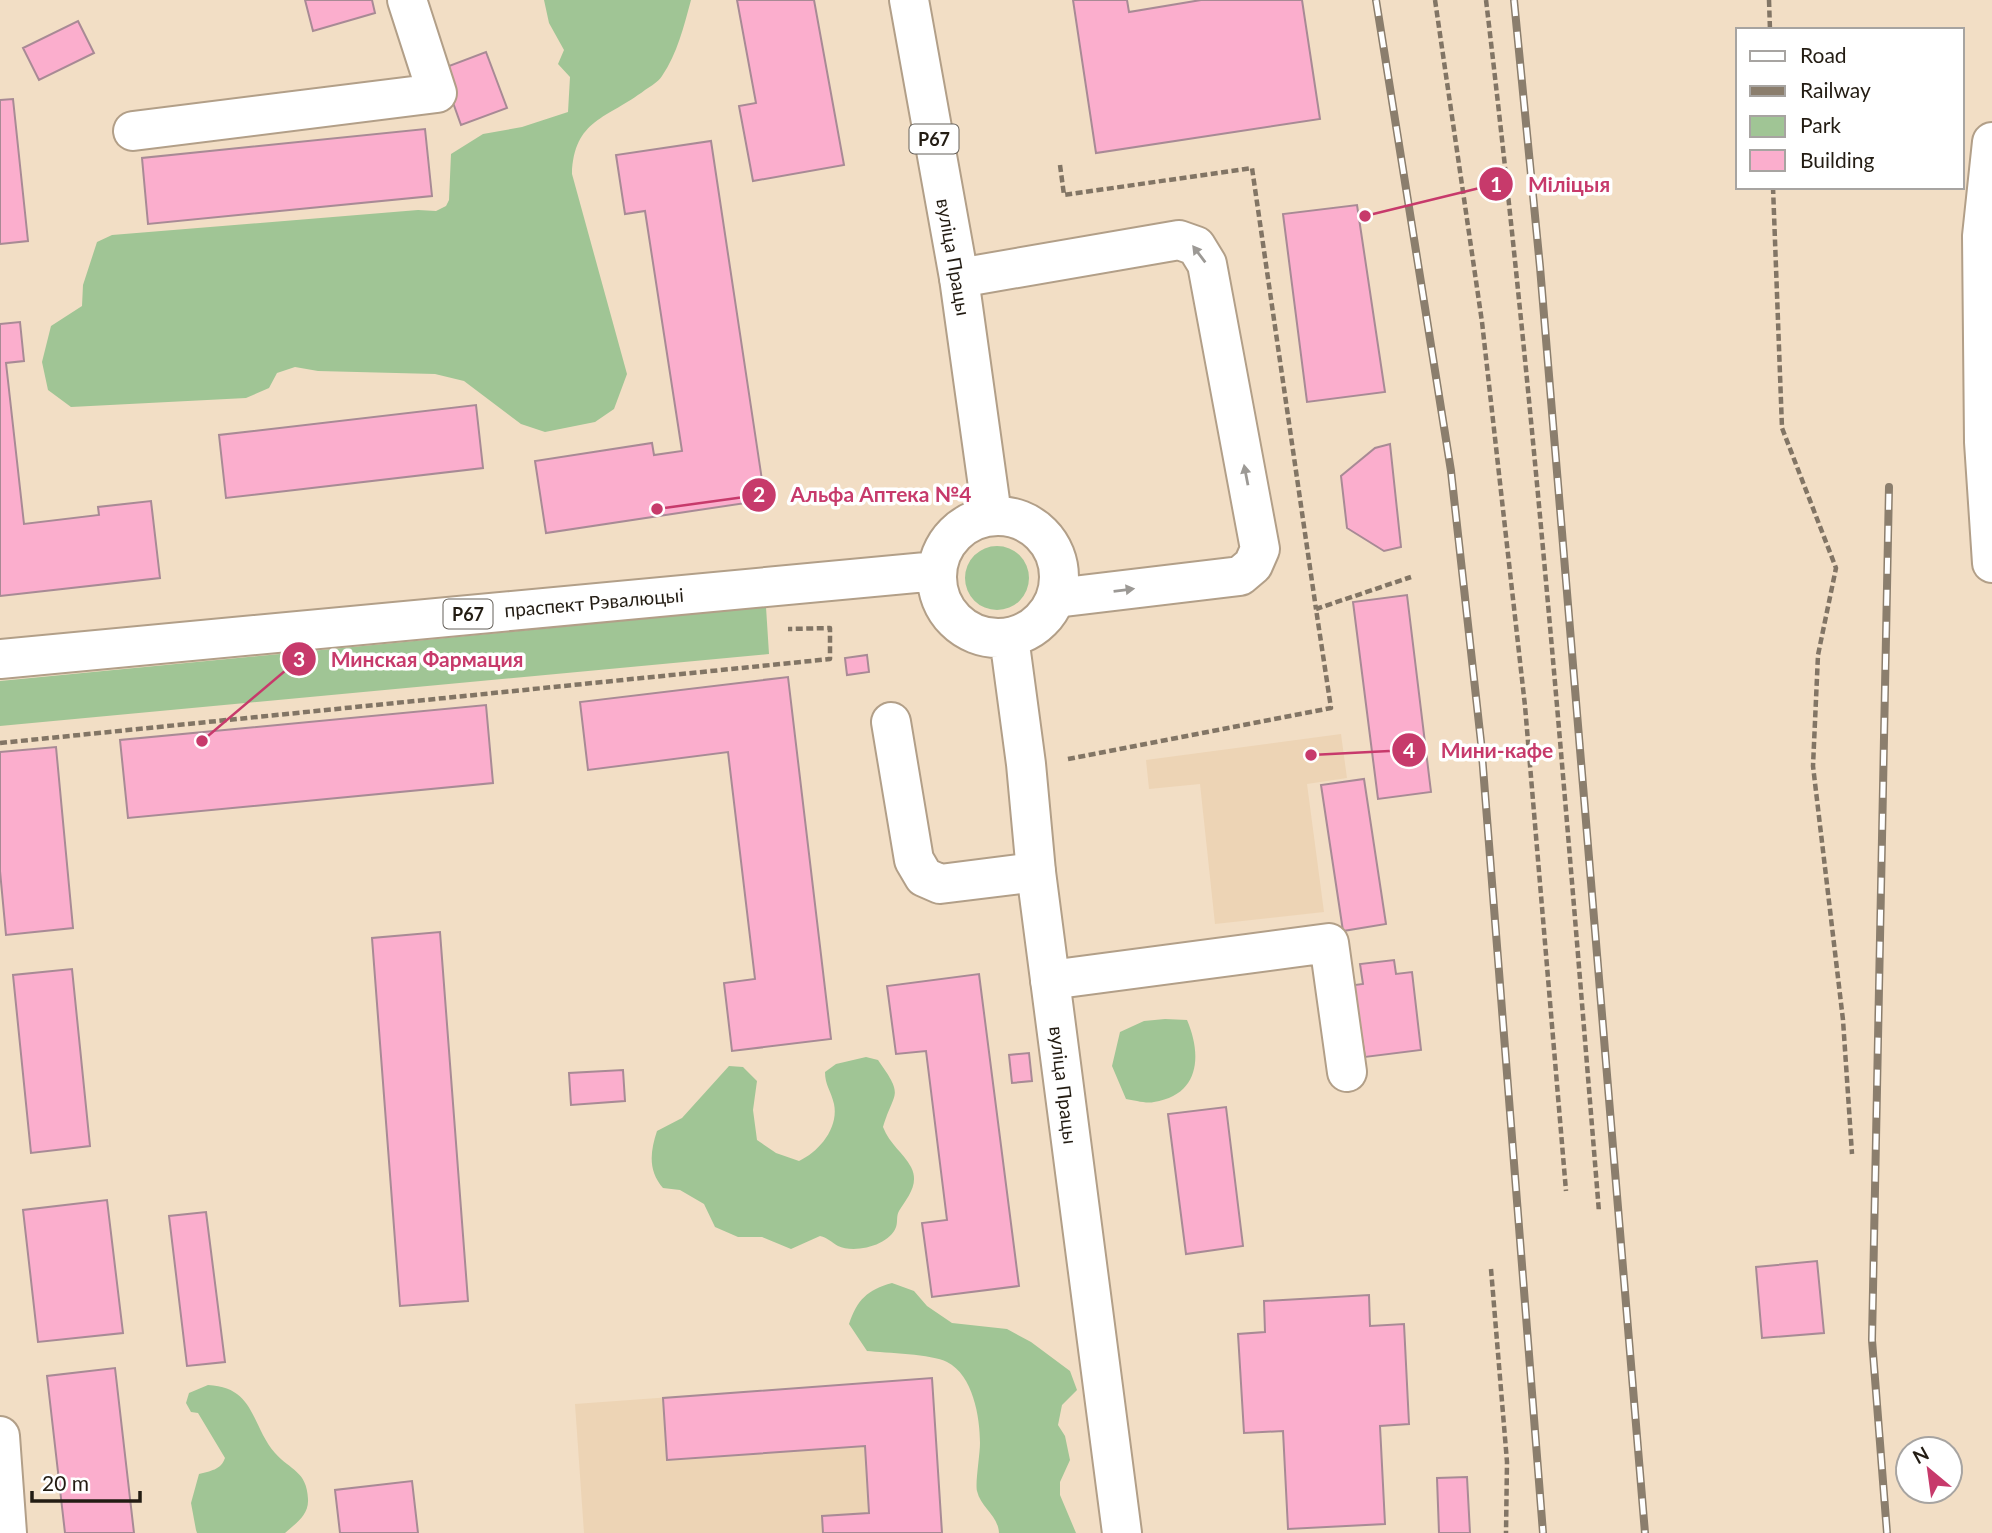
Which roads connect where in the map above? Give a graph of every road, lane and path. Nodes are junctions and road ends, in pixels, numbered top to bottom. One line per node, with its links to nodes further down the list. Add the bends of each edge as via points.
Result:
1 (407, 0): 7 (main road, via 437,93)
2 (909, 0): 10 (main road, вуліца Працы / Р67)
3 (1435, 0): 26 (path, via 1482,322 1525,706)
4 (1486, 0): 27 (path, via 1537,474)
5 (1769, 0): 6 (path)
6 (1770, 28)
7 (133, 131)
8 (1992, 142): 12 (main road, via 1982,236 1984,442)
9 (1773, 189): 25 (path, via 1782,429 1836,568 1818,655 1813,766 1843,1020)
10 (960, 278): 11 (main road, вуліца Працы / Р67); 15 (main road, one-way to 10, via 1240,576 1253,565 1260,549 1207,264 1196,246 1179,240)
11 (992, 515): 13 (main road, via 957,531 944,546); 15 (main road, via 1011,516 1046,538 1060,578)
12 (1992, 563)
13 (937, 571): 17 (main road, via 942,603 953,619 968,631); 18 (main road, праспект Рэвалюцыі / Р67)
14 (1411, 577): 21 (path, via 1316,609 1331,708)
15 (1056, 598): 17 (main road, via 1029,630)
16 (788, 629): 20 (path, via 830,628 830,659)
17 (1009, 637): 22 (main road, вуліца Працы)
18 (0, 659)
19 (891, 722): 22 (main road, via 914,860 924,877 940,884)
20 (0, 743)
21 (1068, 759)
22 (1036, 872): 23 (main road, вуліца Працы)
23 (1050, 980): 24 (main road, via 1329,943); 31 (main road, вуліца Працы)
24 (1347, 1072)
25 (1852, 1154)
26 (1566, 1191)
27 (1599, 1212)
28 (1491, 1269): 32 (path, via 1507,1462)
29 (0, 1436): 30 (main road)
30 (7, 1533)
31 (1122, 1533)
32 (1506, 1533)

